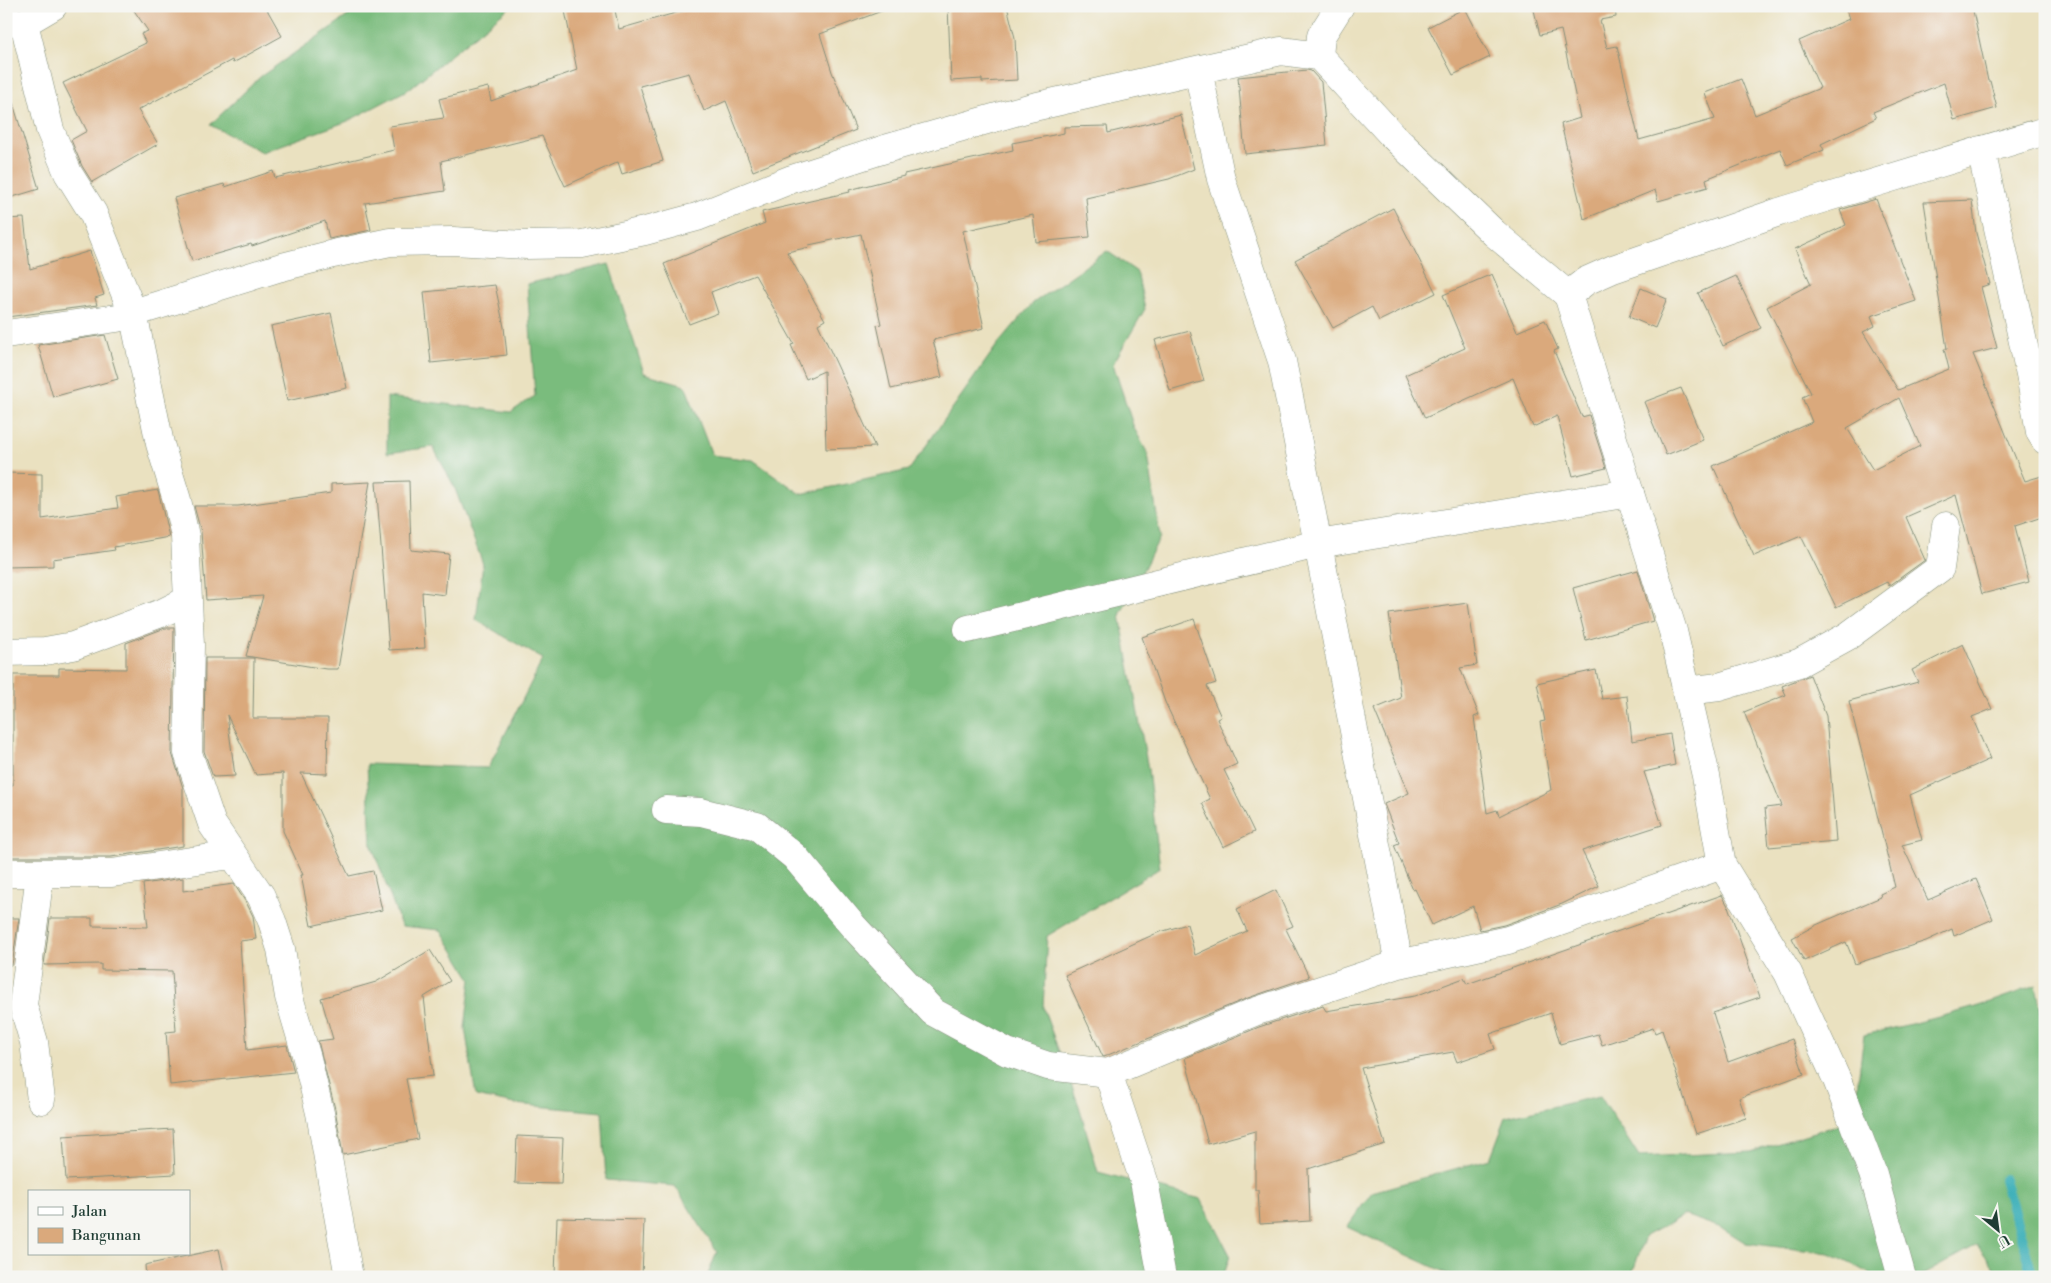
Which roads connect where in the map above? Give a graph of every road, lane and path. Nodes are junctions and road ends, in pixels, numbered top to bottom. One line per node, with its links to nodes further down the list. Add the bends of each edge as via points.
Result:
1 (53, 6): 3 (street)
2 (1340, 6): 4 (street, via 1322,36)
3 (15, 22): 9 (street, via 50,130 68,173 93,213)
4 (1319, 56): 5 (street, via 1281,51); 8 (street, via 1394,136 1494,233)
5 (1198, 70): 9 (street, via 1029,108 885,149 792,179 697,217 645,231 582,244 390,242 278,268); 14 (street, via 1221,179 1282,361)
6 (2045, 131): 7 (street)
7 (1981, 150): 8 (street, via 1779,212 1612,269 1586,281); 11 (street, via 2040,432)
8 (1568, 295): 12 (street)
9 (134, 313): 10 (street); 15 (street, via 160,444 185,536)
10 (6, 334)
11 (2045, 440)
12 (1630, 493): 14 (street); 18 (street, via 1673,631)
13 (1946, 526): 18 (street, via 1940,568 1848,636 1799,663 1719,687)
14 (1318, 544): 16 (street); 24 (street)
15 (188, 600): 17 (street, via 73,646); 20 (street, via 188,753 212,824)
16 (968, 628)
17 (6, 652)
18 (1687, 691): 21 (street)
19 (666, 810): 25 (street, via 701,812 757,826 795,857 853,926 933,1012 1008,1052 1048,1066)
20 (231, 855): 23 (street, via 112,873); 27 (street, via 261,896 281,949 289,997 320,1112)
21 (1722, 864): 24 (street, via 1508,940); 29 (street, via 1788,973 1837,1080 1873,1174)
22 (6, 873): 23 (street)
23 (40, 874): 26 (street, via 23,1005 34,1042)
24 (1399, 964): 25 (street, via 1254,1012)
25 (1108, 1073): 28 (street, via 1144,1181)
26 (42, 1100)
27 (349, 1277)
28 (1162, 1277)
29 (1902, 1277)

